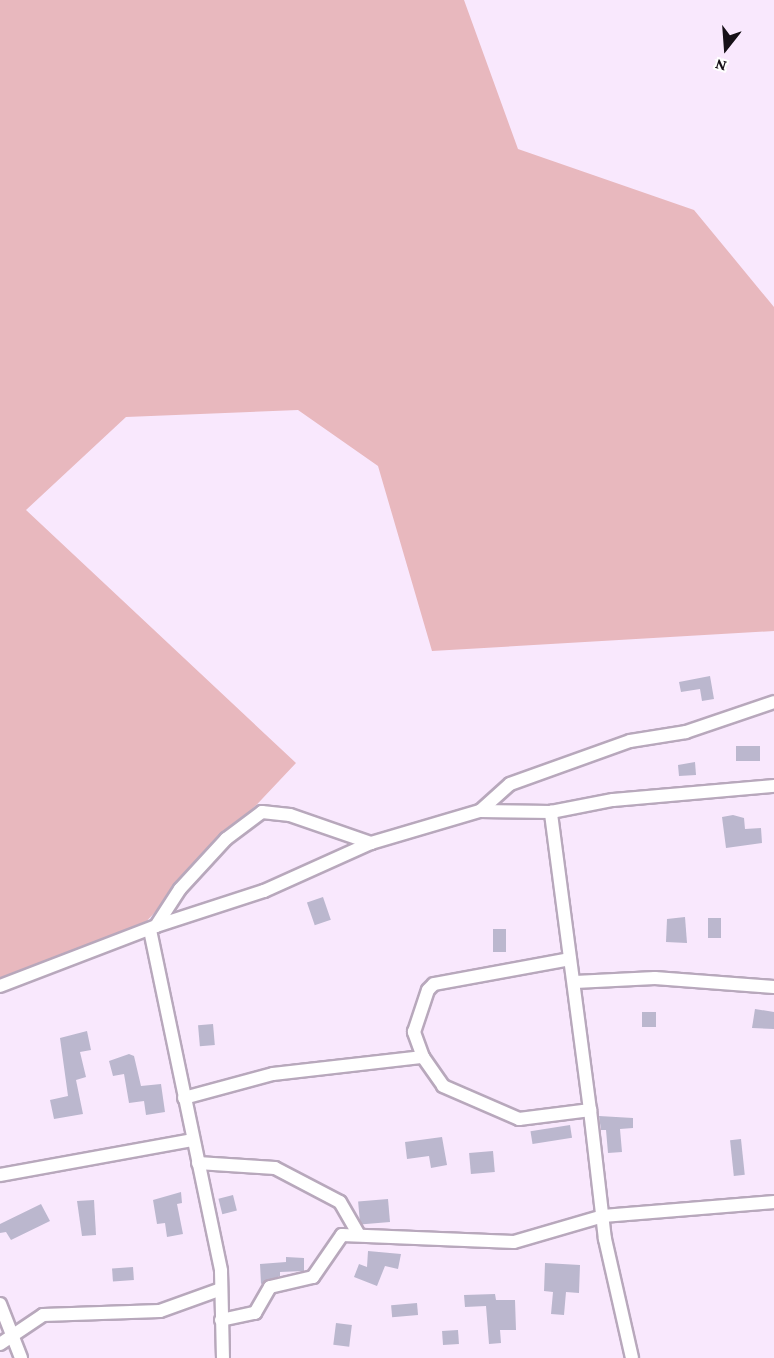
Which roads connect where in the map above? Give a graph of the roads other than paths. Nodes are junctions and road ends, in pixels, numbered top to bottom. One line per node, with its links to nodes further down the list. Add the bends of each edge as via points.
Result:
1 (774, 702): 3 (street, via 686,732 630,741 510,784)
2 (774, 786): 4 (street, via 614,800)
3 (480, 811): 4 (street); 5 (street)
4 (551, 812): 7 (street)
5 (371, 843): 6 (street, via 264,891); 6 (street, via 290,815 262,812 226,840 180,889)
6 (153, 928): 9 (street); 12 (street)
7 (570, 959): 8 (street); 11 (street, via 434,984 428,990 414,1032)
8 (574, 982): 10 (street, via 655,978); 13 (street)
9 (0, 986)
10 (774, 987)
11 (423, 1058): 12 (street, via 273,1074); 13 (street, via 443,1086 519,1119)
12 (184, 1098): 14 (street)
13 (590, 1110): 18 (street)
14 (193, 1140): 15 (street); 16 (street)
15 (198, 1163): 19 (street, via 275,1168 340,1202); 20 (street)
16 (0, 1175)
17 (774, 1202): 18 (street)
18 (603, 1216): 19 (street, via 514,1242); 27 (street)
19 (359, 1235): 22 (street, via 337,1237 313,1277 270,1287 255,1313)
20 (222, 1289): 22 (street); 23 (street, via 160,1311 43,1315)
21 (0, 1304): 23 (street)
22 (221, 1320): 26 (street)
23 (14, 1335): 24 (street); 25 (street)
24 (0, 1344)
25 (21, 1358)
26 (223, 1358)
27 (632, 1358)

